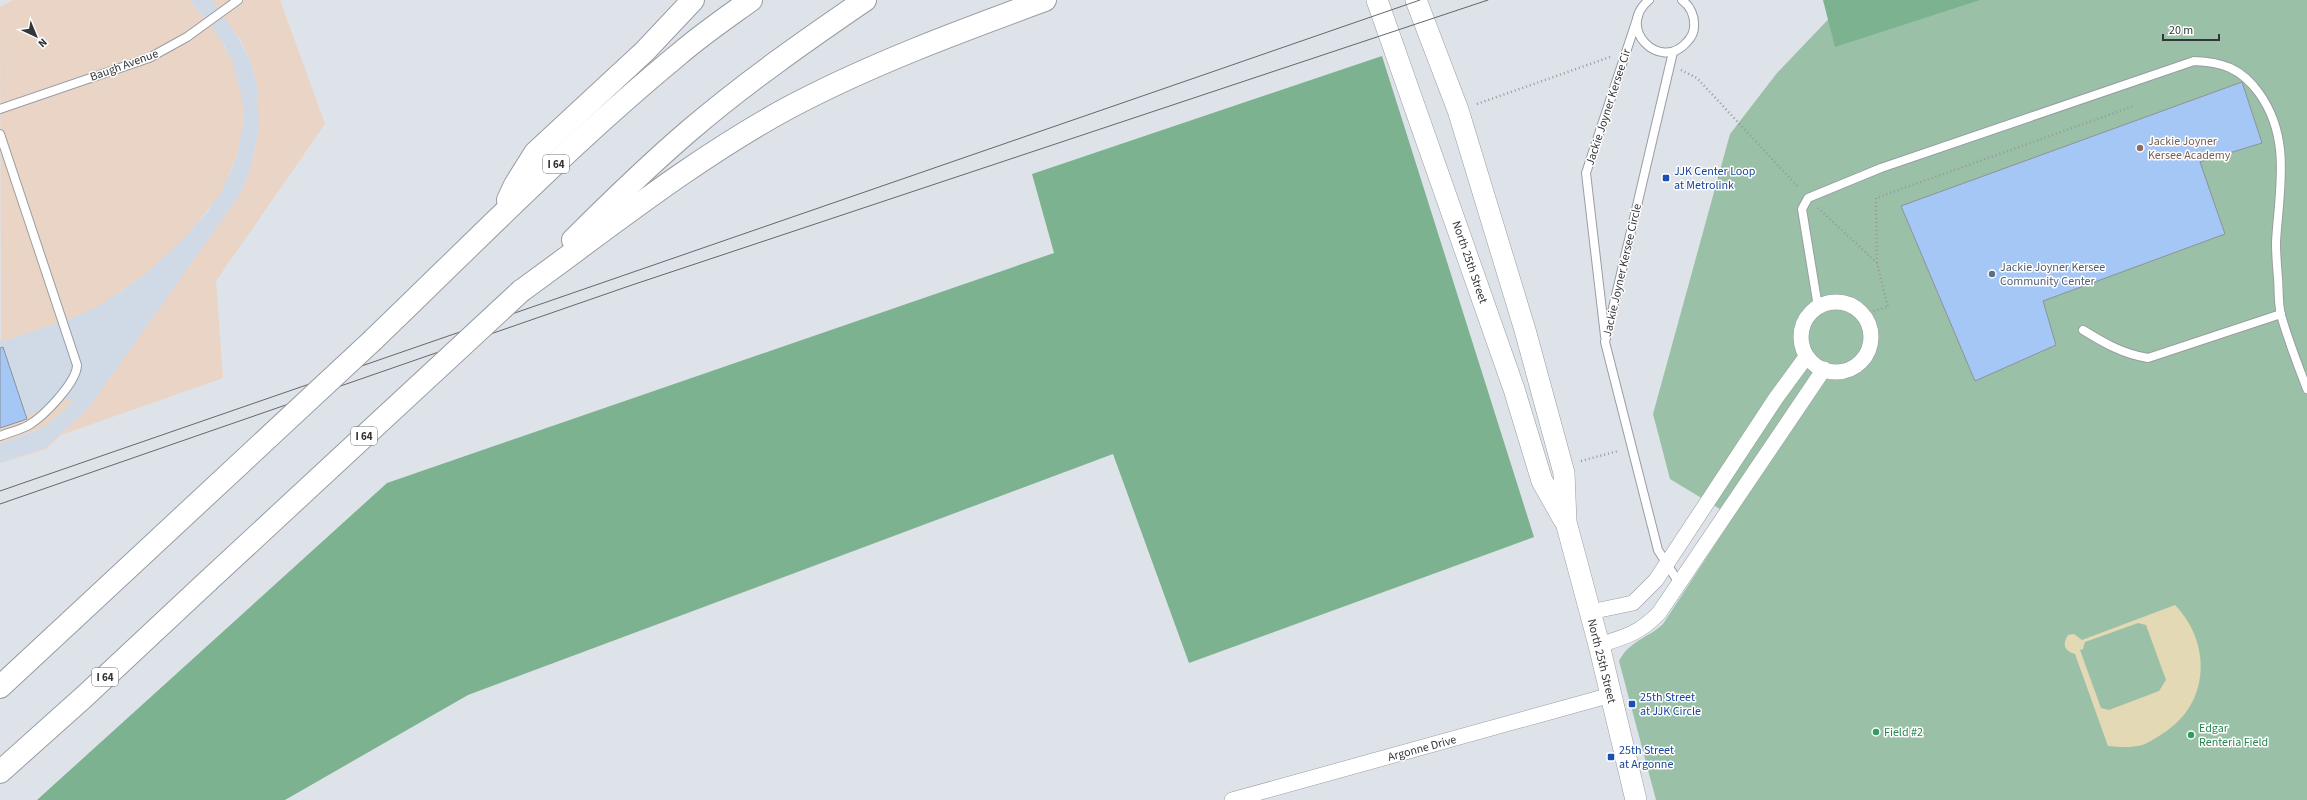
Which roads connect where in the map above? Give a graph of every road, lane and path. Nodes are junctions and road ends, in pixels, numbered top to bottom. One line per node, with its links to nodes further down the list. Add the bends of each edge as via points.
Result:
1 (238, 0): 15 (lane, Baugh Avenue, via 187,37 149,58)
2 (693, 0): 20 (highway, via 645,51 535,153 515,185)
3 (751, 0): 20 (highway, I 64, via 678,54)
4 (865, 0): 22 (highway, I 64, via 747,84 690,130 636,178)
5 (1045, 0): 22 (highway, via 916,48 788,108 669,184)
6 (1377, 0): 34 (main road, North 25th Street, via 1514,389 1542,481)
7 (1416, 0): 16 (main road, North 25th Street)
8 (1649, 0): 10 (lane, via 1641,8)
9 (1684, 2): 12 (lane, via 1693,14 1694,30 1690,39)
10 (1638, 16): 11 (lane, Jackie Joyner Kersee Cir); 12 (lane, via 1637,26 1642,41 1650,48)
11 (1626, 52): 16 (path); 27 (lane, Jackie Joyner Kersee Cir, via 1586,173)
12 (1673, 52): 13 (lane, Jackie Joyner Kersee Circle)
13 (1670, 65): 18 (path, via 1697,78); 27 (lane, Jackie Joyner Kersee Circle)
14 (2134, 106): 21 (path, via 1876,198)
15 (0, 109)
16 (1458, 110): 34 (main road, North 25th Street, via 1505,261 1564,473)
17 (0, 134): 31 (lane, via 76,359 77,371 72,381 36,420)
18 (1798, 187)
19 (1813, 203): 21 (path)
20 (504, 210): 39 (highway, I 64, bridge, via 372,340)
21 (1878, 263): 24 (path, via 1888,307)
22 (521, 291): 41 (highway, I 64, bridge, via 80,701)
23 (1818, 307): 24 (street, via 1840,302 1855,307); 25 (lane, via 1802,209 1808,198 1882,168 2194,61 2216,62 2233,69 2256,88 2274,117 2280,146 2282,190 2276,243); 28 (street, via 1805,321 1801,335)
24 (1863, 314): 29 (street, via 1869,324 1871,341 1868,352 1859,363 1845,371)
25 (2281, 314): 26 (lane, via 2148,358 2115,348); 30 (lane)
26 (2083, 330)
27 (1606, 342): 35 (lane, Jackie Joyner Kersee Circle, via 1658,550)
28 (1806, 357): 29 (street); 35 (street)
29 (1824, 369): 36 (street)
30 (2307, 389)
31 (0, 436)
32 (1618, 451): 33 (path)
33 (1573, 463)
34 (1566, 522): 37 (main road, North 25th Street)
35 (1666, 564): 36 (lane, Jackie Joyner Kersee Circle); 37 (street, via 1656,580 1633,603)
36 (1680, 583): 38 (street, via 1646,627)
37 (1590, 612): 38 (main road, North 25th Street)
38 (1599, 645): 40 (main road, North 25th Street)
39 (0, 687)
40 (1611, 695): 42 (street, Argonne Drive); 43 (main road, North 25th Street)
41 (0, 772)
42 (1232, 800)
43 (1636, 800)

